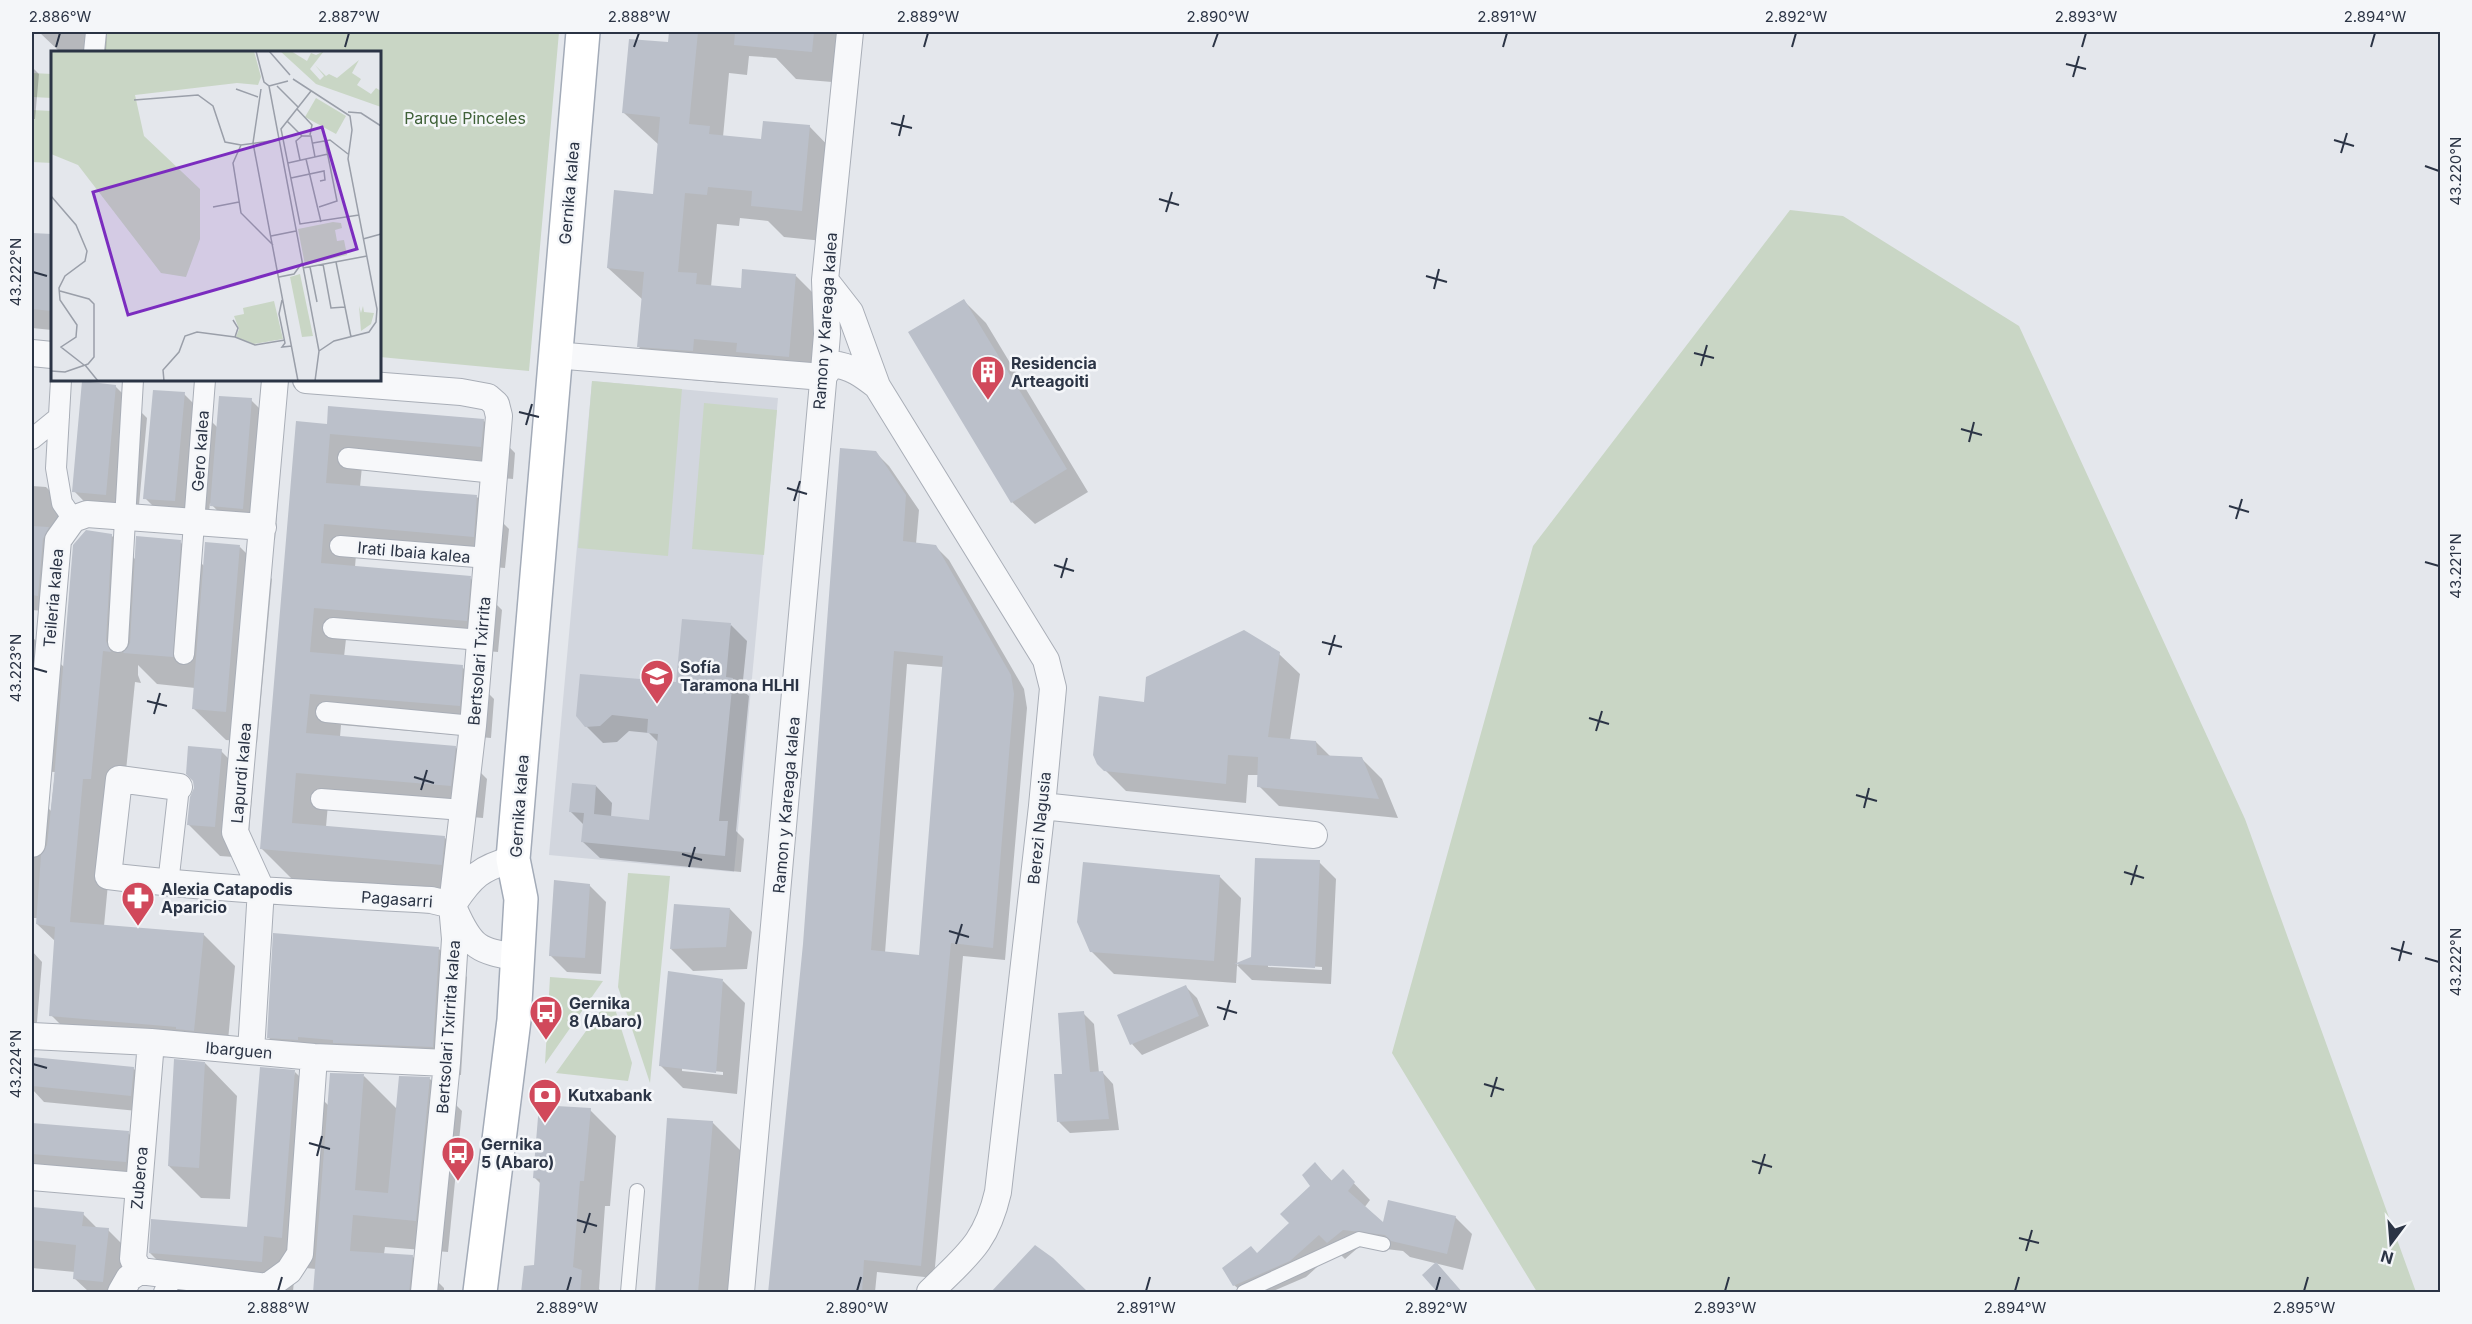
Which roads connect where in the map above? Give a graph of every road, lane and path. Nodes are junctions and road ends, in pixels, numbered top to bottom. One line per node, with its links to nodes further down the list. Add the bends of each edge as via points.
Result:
1 (96, 32): 4 (street)
2 (583, 32): 10 (main road, Gernika kalea)
3 (850, 32): 5 (street, Ramon y Kareaga kalea)
4 (94, 51)
5 (825, 280): 6 (street, Ramon y Kareaga kalea); 7 (street, Berezi Nagusia, via 850,312)
6 (827, 334): 7 (street, via 841,331); 11 (street, Ramon y Kareaga kalea)
7 (860, 343): 17 (street, Berezi Nagusia)
8 (32, 353): 9 (street)
9 (51, 355)
10 (554, 355): 11 (street); 40 (main road, Gernika kalea)
11 (823, 377): 17 (street, via 832,364 840,365); 61 (street, Ramon y Kareaga kalea)
12 (61, 381): 18 (street)
13 (133, 381): 22 (street)
14 (205, 381): 24 (street, Gero kalea)
15 (275, 381): 25 (street, Lapurdi kalea)
16 (319, 381): 21 (street, Bertsolari Txirrita, via 488,397 496,404 499,416)
17 (877, 386): 36 (street, Berezi Nagusia, via 1046,660 1053,688)
18 (59, 417): 19 (street); 23 (street, via 56,468 62,503)
19 (32, 440)
20 (348, 458): 21 (street)
21 (495, 473): 27 (street, Bertsolari Txirrita)
22 (127, 516): 23 (street, via 87,514); 24 (street); 30 (street)
23 (74, 519): 39 (street, Teileria kalea, via 58,540)
24 (194, 522): 25 (street); 31 (street)
25 (263, 527): 42 (street, Lapurdi kalea, via 235,832)
26 (340, 546): 27 (street, Irati Ibaia kalea)
27 (488, 558): 29 (street, Bertsolari Txirrita)
28 (333, 628): 29 (street)
29 (481, 640): 33 (street, Bertsolari Txirrita)
30 (118, 642)
31 (184, 654)
32 (326, 712): 33 (street)
33 (473, 726): 37 (street, Bertsolari Txirrita)
34 (179, 787): 41 (street); 41 (street, Pagasarri, via 119,779 108,876)
35 (321, 799): 37 (street)
36 (1042, 806): 38 (street); 62 (street, Berezi Nagusia, via 992,1220 980,1241)
37 (463, 810): 43 (street, Bertsolari Txirrita)
38 (1314, 836)
39 (32, 844)
40 (513, 859): 43 (street, Pagasarri, via 471,877); 44 (main road, Gernika kalea, via 521,898)
41 (168, 884): 42 (street, Pagasarri)
42 (261, 889): 43 (street, Pagasarri, via 431,900); 47 (street, Lapurdi kalea)
43 (452, 905): 44 (street, via 466,936 484,951); 49 (street, Bertsolari Txirrita kalea, via 455,939)
44 (518, 958): 59 (main road, Gernika kalea, via 514,1020)
45 (32, 1036): 46 (street, Ibarguen)
46 (151, 1042): 47 (street, Ibarguen); 51 (street, Zuberoa)
47 (251, 1051): 48 (street, Ibarguen)
48 (314, 1057): 49 (street, Ibarguen); 56 (street, via 300,1254 289,1271 267,1287)
49 (447, 1063): 58 (street, Bertsolari Txirrita kalea)
50 (32, 1177): 51 (street)
51 (138, 1186): 54 (street, Zuberoa, via 133,1259)
52 (637, 1191): 60 (lane)
53 (1383, 1244): 63 (lane, via 1359,1239)
54 (140, 1271): 55 (street); 57 (street, via 129,1278)
55 (173, 1282): 56 (street)
56 (224, 1288)
57 (121, 1293)
58 (424, 1293)
59 (480, 1293)
60 (628, 1293)
61 (741, 1293)
62 (930, 1293)
63 (1244, 1293)

